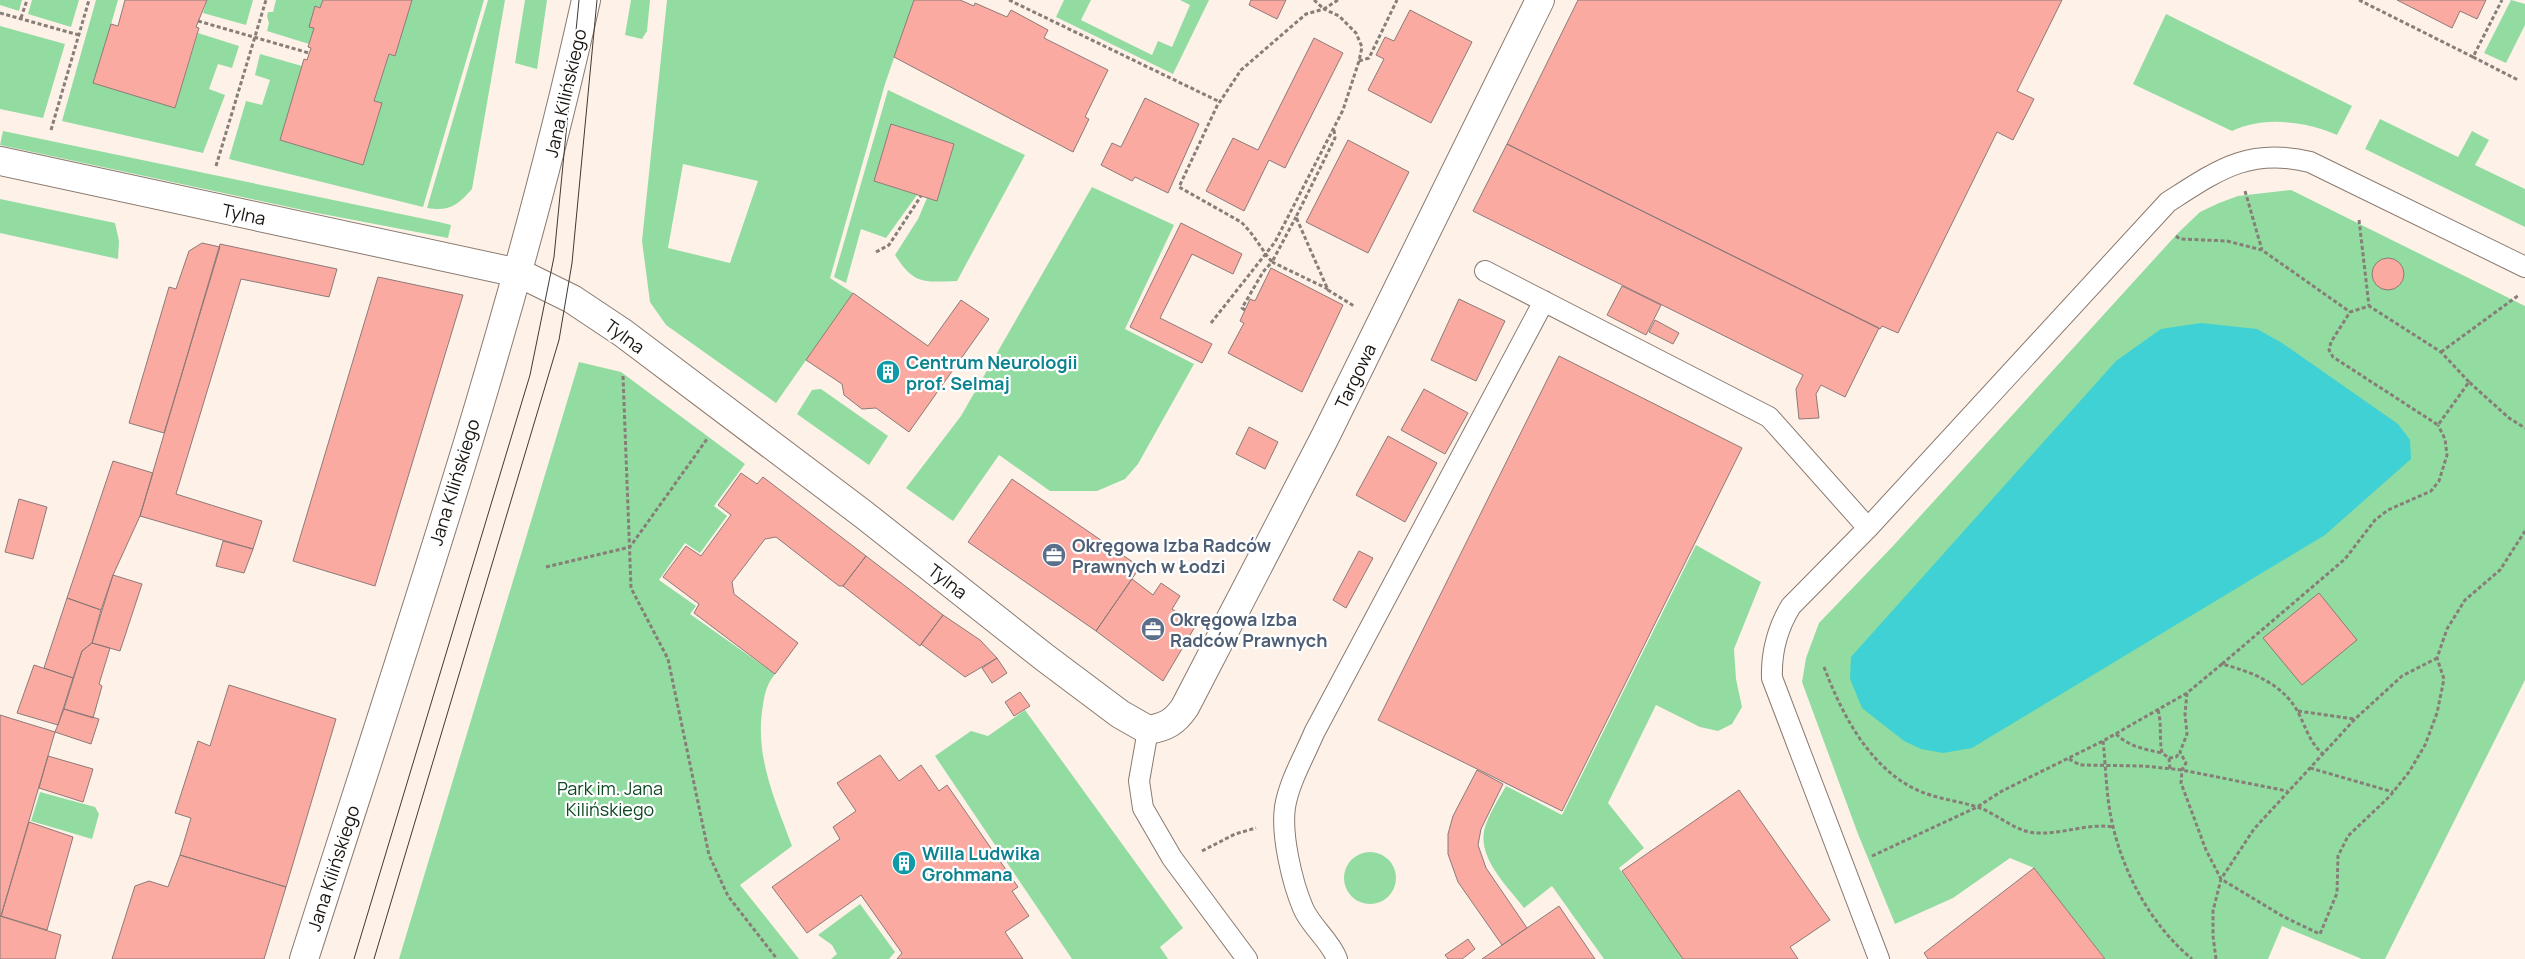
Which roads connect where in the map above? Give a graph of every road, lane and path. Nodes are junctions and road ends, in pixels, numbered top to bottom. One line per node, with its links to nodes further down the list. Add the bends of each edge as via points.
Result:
1 (26, 0): 14 (path)
2 (89, 0): 16 (path)
3 (266, 0): 17 (path)
4 (586, 0): 38 (street, Jana Kilińskiego, via 564,101)
5 (1009, 0): 22 (path)
6 (1314, 0): 12 (path)
7 (1338, 0): 12 (path)
8 (1397, 0): 20 (path, via 1369,58)
9 (1540, 0): 64 (street, Targowa, via 1325,437 1186,707 1168,726)
10 (2359, 0): 19 (path)
11 (2502, 0): 19 (path)
12 (1324, 9): 20 (path, via 1339,16 1356,33 1362,47); 22 (path, via 1306,14 1285,30 1241,70)
13 (0, 12): 14 (path)
14 (21, 18): 16 (path)
15 (198, 21): 17 (path)
16 (79, 35): 24 (path)
17 (254, 38): 18 (path); 26 (path)
18 (309, 53)
19 (2473, 57): 21 (path)
20 (1359, 61): 23 (path)
21 (2518, 80)
22 (1220, 102): 34 (path, via 1179,187 1241,222)
23 (1334, 129): 30 (path, via 1335,138); 34 (path)
24 (51, 130)
25 (0, 161): 38 (street, Tylna)
26 (216, 166)
27 (2243, 186): 32 (path)
28 (921, 196): 33 (path, via 889,245)
29 (2358, 213): 42 (path)
30 (1296, 217): 35 (path); 39 (path)
31 (2170, 232): 32 (path, via 2180,239 2228,241)
32 (2262, 250): 45 (path)
33 (876, 252)
34 (1266, 255): 35 (path); 46 (path)
35 (1272, 262): 39 (path); 44 (path, via 1242,308)
36 (2525, 267): 53 (lane, via 2310,162 2285,156 2235,164 2213,173 2168,202)
37 (1485, 271): 41 (lane)
38 (519, 273): 50 (street, Tylna, via 572,300 623,333); 85 (street, Jana Kilińskiego)
39 (1328, 290): 43 (path)
40 (2521, 294): 47 (path)
41 (1544, 301): 53 (lane, via 1769,417); 80 (lane, via 1314,733 1290,788 1285,808)
42 (2369, 306): 45 (path); 47 (path)
43 (1356, 308)
44 (1245, 310)
45 (2350, 312): 51 (path, via 2331,342 2329,350 2333,357)
46 (1210, 323)
47 (2441, 352): 49 (path)
48 (623, 367): 55 (path)
49 (2469, 382): 51 (path); 52 (path)
50 (727, 411): 55 (path); 64 (street, Tylna, via 1044,657 1120,714)
51 (2438, 425): 58 (path, via 2447,454 2439,481 2431,491 2388,510 2375,520 2345,560)
52 (2525, 428)
53 (1868, 528): 82 (lane, via 1791,606 1783,620 1771,660 1772,678)
54 (2525, 531): 57 (path, via 2500,570 2465,600 2447,629)
55 (630, 547): 56 (path); 84 (path, via 631,588 668,659 710,855 728,896)
56 (546, 567)
57 (2437, 658): 63 (path, via 2402,676); 77 (path, via 2444,680 2437,713 2425,745)
58 (2222, 664): 60 (path); 62 (path, via 2246,670 2271,682)
59 (1824, 667): 78 (path, via 1853,727 1880,763 1912,787 1950,802)
60 (2187, 693): 61 (path); 67 (path, via 2187,734)
61 (2158, 710): 65 (path); 68 (path)
62 (2298, 711): 63 (path); 69 (path, via 2316,748)
63 (2355, 719): 69 (path)
64 (1148, 730): 81 (lane, via 1139,781 1143,808)
65 (2116, 734): 66 (path); 68 (path, via 2125,743)
66 (2103, 741): 70 (path); 72 (path)
67 (2180, 752): 71 (path); 75 (path, via 2186,762)
68 (2162, 753): 71 (path)
69 (2323, 754): 73 (path)
70 (2069, 758): 72 (path, via 2080,765); 78 (path)
71 (2169, 758): 74 (path)
72 (2105, 765): 74 (path); 79 (path)
73 (2309, 768): 76 (path); 77 (path)
74 (2170, 769): 75 (path)
75 (2182, 770): 76 (path); 83 (path, via 2181,783 2206,850)
76 (2288, 791): 83 (path, via 2254,829)
77 (2393, 792): 83 (path, via 2348,836 2338,856 2337,893 2320,934 2284,917)
78 (1977, 807): 79 (path, via 2017,828 2037,834 2091,826); 82 (path)
79 (2113, 827): 91 (path, via 2143,902 2178,947)
80 (1285, 830): 81 (path, via 1264,826 1235,834); 89 (lane, via 1304,908)
81 (1177, 864): 88 (lane)
82 (1844, 868): 90 (lane)
83 (2221, 879): 92 (path, via 2212,911)
84 (774, 955): 86 (path); 87 (path)
85 (304, 959)
86 (769, 959)
87 (777, 959)
88 (1248, 959)
89 (1337, 959)
90 (1879, 959)
91 (2192, 959)
92 (2216, 959)

